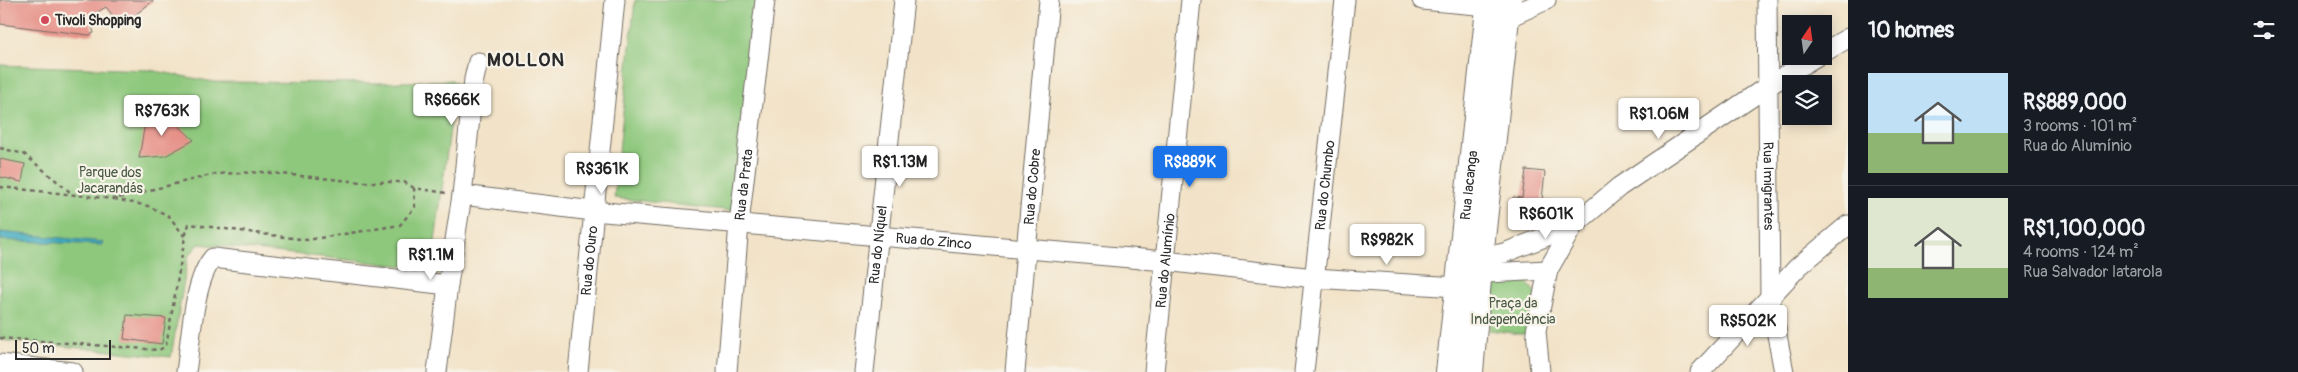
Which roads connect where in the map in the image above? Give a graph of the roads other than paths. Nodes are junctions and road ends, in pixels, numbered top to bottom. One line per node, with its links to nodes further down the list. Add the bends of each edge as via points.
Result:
1 (615, 0): 17 (street, Rua do Ouro)
2 (765, 0): 18 (street, Rua da Prata)
3 (904, 0): 21 (street, Rua do Níquel)
4 (1049, 0): 22 (street, Rua do Cobre)
5 (1191, 0): 23 (street, Rua do Alumínio)
6 (1346, 0): 26 (street, Rua do Chumbo)
7 (1422, 0): 10 (street)
8 (1546, 0): 10 (street)
9 (1767, 0): 15 (street, Rua Imigrantes)
10 (1500, 7): 25 (main road, Rua Iacanga)
11 (1848, 38): 12 (street)
12 (1832, 47)
13 (478, 62): 16 (street)
14 (1802, 65): 15 (street)
15 (1768, 86): 20 (street, via 1619,188); 28 (street, Rua Imigrantes)
16 (462, 195): 17 (street, Rua do Zinco); 27 (street)
17 (593, 211): 18 (street, Rua do Zinco); 33 (street, Rua do Ouro)
18 (739, 224): 21 (street, Rua do Zinco); 34 (street, Rua da Prata)
19 (1848, 225): 28 (street, via 1798,267)
20 (1573, 226): 24 (street); 25 (street)
21 (878, 237): 22 (street, Rua do Zinco); 35 (street, Rua do Níquel)
22 (1025, 250): 23 (street, Rua do Zinco); 36 (street, Rua do Cobre)
23 (1165, 261): 26 (street, Rua do Zinco); 37 (street, Rua do Alumínio)
24 (1548, 270): 25 (street); 41 (street, via 1536,331)
25 (1467, 271): 26 (street, Rua do Zinco); 39 (main road, Rua Iacanga); 40 (main road, Rua Iacanga, via 1477,299)
26 (1314, 278): 38 (street, Rua do Chumbo)
27 (448, 285): 31 (street, via 213,258 206,266 199,286); 32 (street)
28 (1770, 298): 42 (street); 43 (street, Rua Imigrantes)
29 (0, 364): 30 (street)
30 (67, 372)
31 (186, 372)
32 (438, 372)
33 (578, 372)
34 (727, 372)
35 (864, 372)
36 (1015, 372)
37 (1154, 372)
38 (1304, 372)
39 (1448, 372)
40 (1471, 372)
41 (1540, 372)
42 (1700, 372)
43 (1784, 372)

